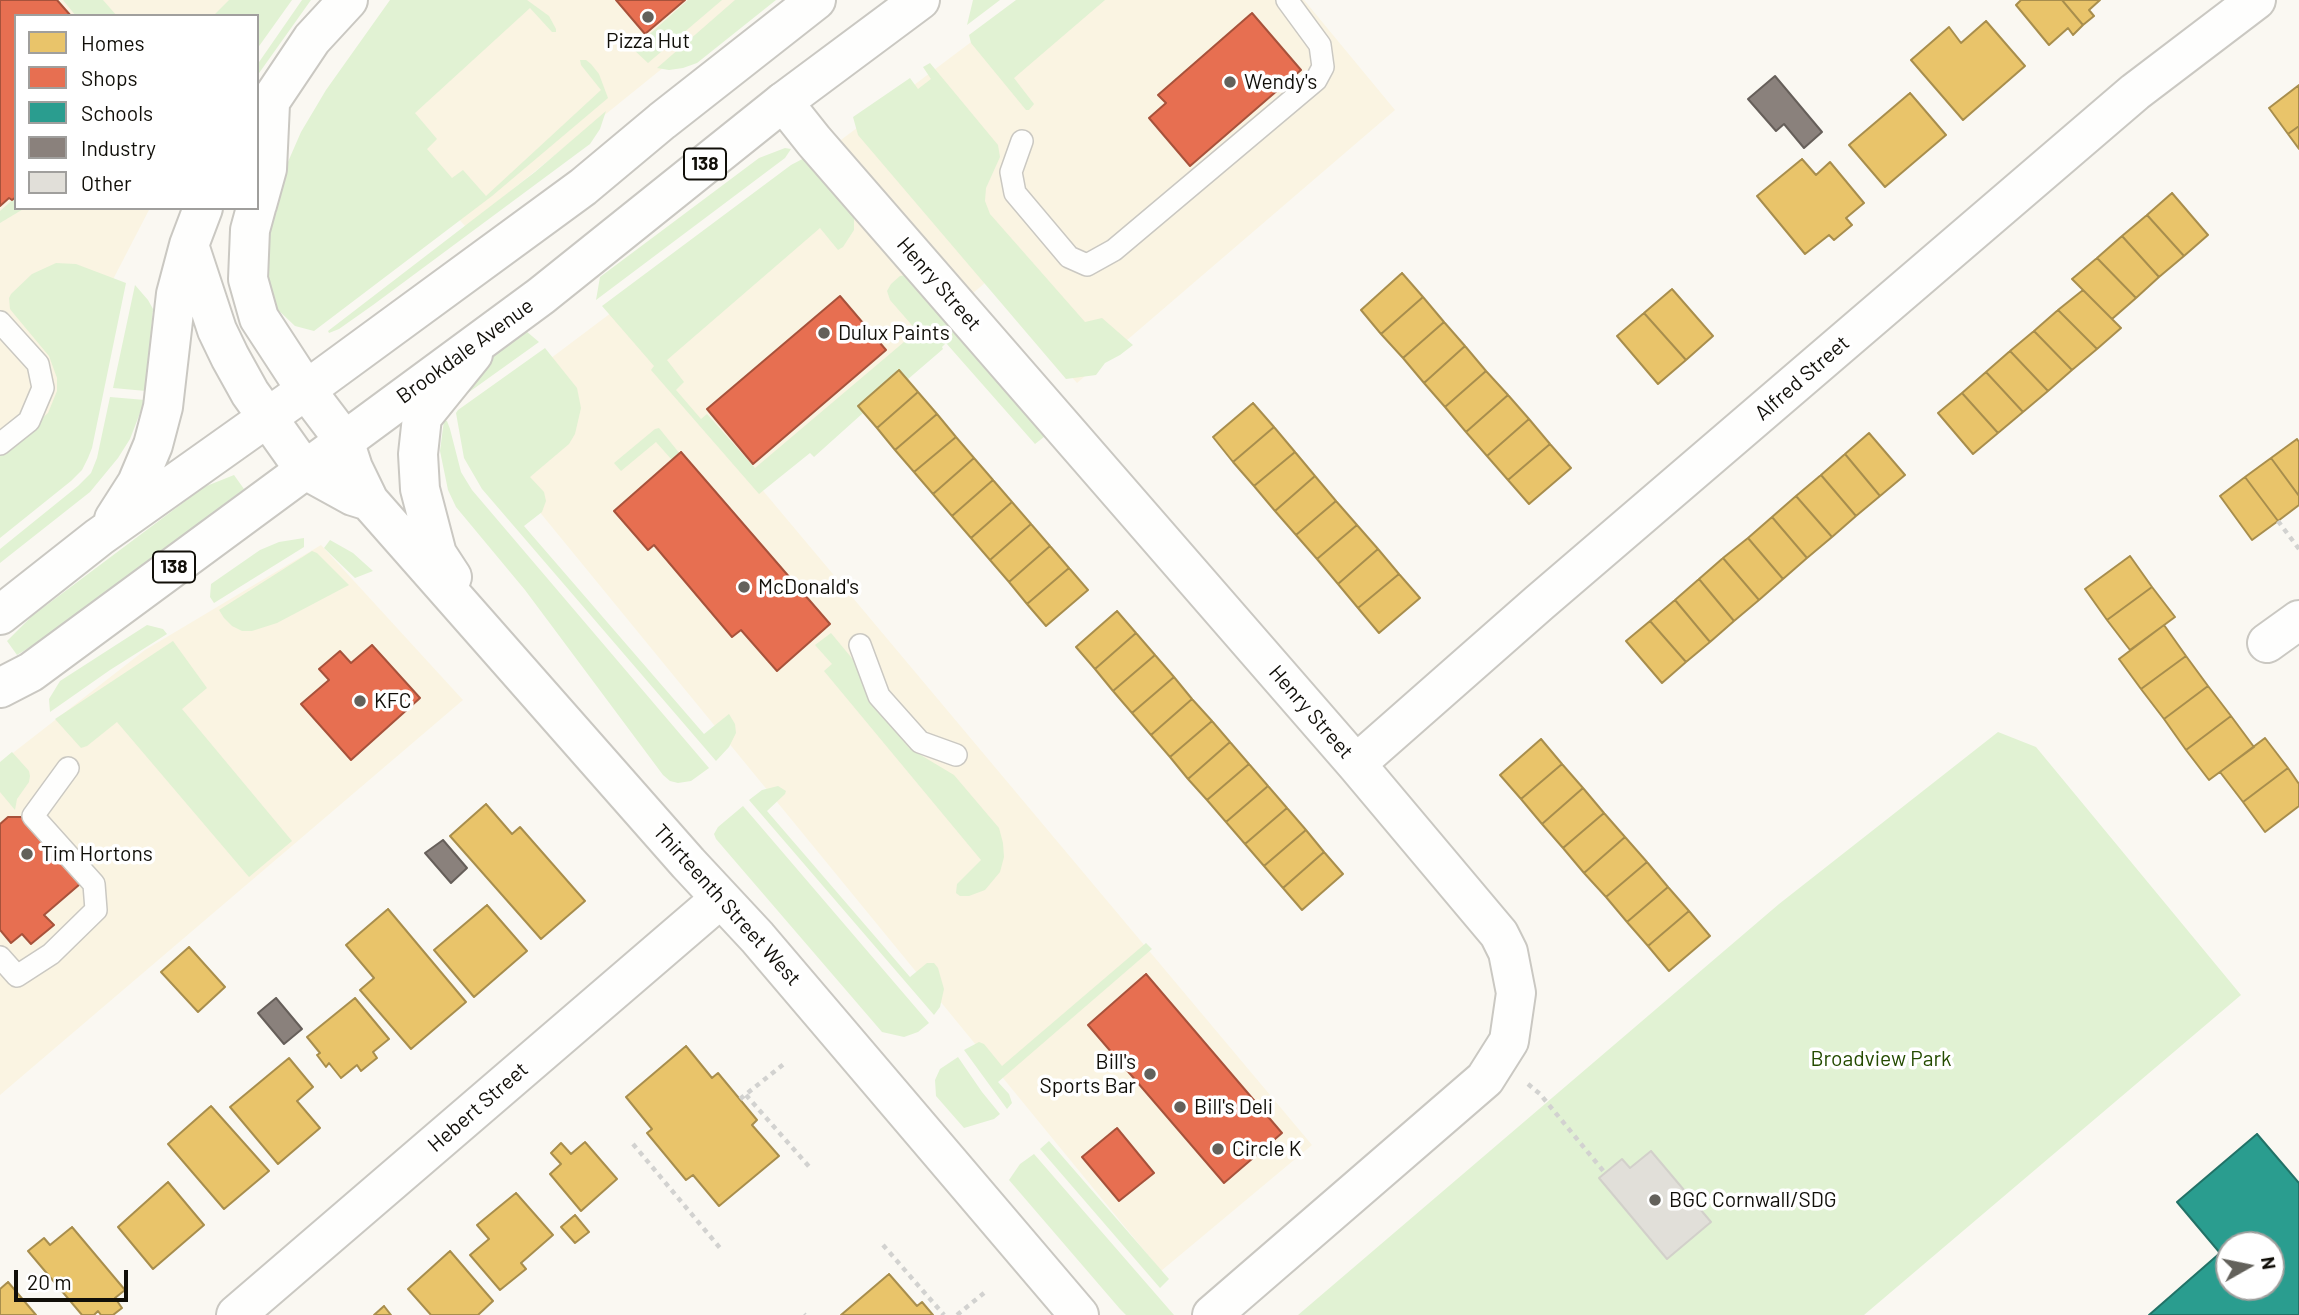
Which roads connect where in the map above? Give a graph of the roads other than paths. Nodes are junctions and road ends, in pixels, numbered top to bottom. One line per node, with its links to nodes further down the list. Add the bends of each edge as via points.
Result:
1 (348, 0): 7 (street, via 312,39)
2 (816, 0): 15 (street, via 583,187)
3 (920, 0): 6 (street, Brookdale Avenue / 138)
4 (1287, 0): 8 (lane, via 1320,45 1323,67 1316,80 1114,250 1087,265 1069,257 1015,193 1011,172)
5 (2256, 0): 29 (street, Alfred Street, via 2135,92)
6 (783, 102): 14 (street, Brookdale Avenue / 138); 29 (street, Henry Street)
7 (264, 112): 9 (street, Thirteenth Street West, via 267,169)
8 (1022, 141)
9 (259, 199)
10 (202, 210): 12 (street)
11 (256, 210): 15 (street, Thirteenth Street West, via 250,230 248,279 255,305)
12 (189, 245): 16 (street, via 217,330); 21 (street, via 176,294 163,407 153,445 138,483)
13 (0, 322): 18 (lane, via 38,364 43,388 29,421)
14 (491, 331): 17 (street, Brookdale Avenue / 138); 24 (street, via 422,417 418,454 420,489 437,554)
15 (306, 390): 16 (street); 17 (street, Thirteenth Street West)
16 (267, 417): 19 (street); 21 (street)
17 (344, 440): 19 (street, Brookdale Avenue / 138); 20 (street, Thirteenth Street West)
18 (0, 444)
19 (304, 469): 20 (street, Thirteenth Street West); 27 (street, Brookdale Avenue / 138, via 31,672)
20 (369, 500): 24 (street, Thirteenth Street West)
21 (100, 537): 22 (street)
22 (0, 615)
23 (2299, 620): 25 (street)
24 (493, 640): 31 (street, Thirteenth Street West)
25 (2267, 643)
26 (860, 645): 28 (lane, via 879,696 920,742)
27 (0, 688)
28 (956, 755)
29 (1356, 764): 35 (street, Henry Street, via 1499,934 1508,952 1516,993 1508,1041 1478,1086)
30 (68, 768): 32 (lane, via 33,816 94,884 96,909 51,954 17,976)
31 (720, 899): 33 (street, Hebert Street); 34 (street, Thirteenth Street West)
32 (0, 957)
33 (236, 1315)
34 (1079, 1315)
35 (1212, 1315)

